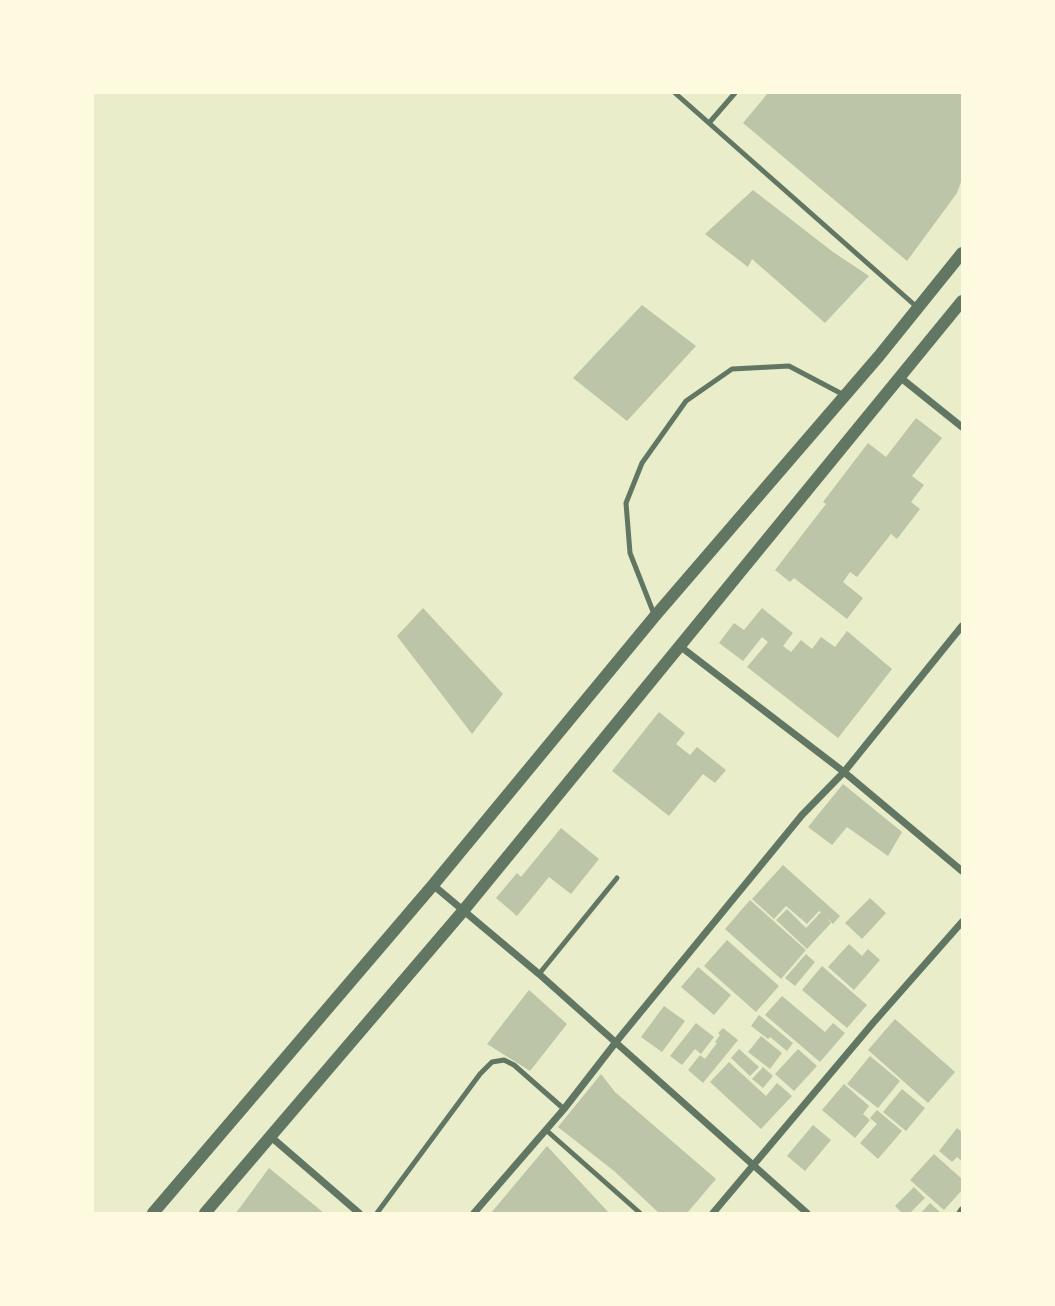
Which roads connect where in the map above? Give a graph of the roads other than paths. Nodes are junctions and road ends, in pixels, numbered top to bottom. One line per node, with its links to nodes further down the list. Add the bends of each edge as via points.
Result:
1 (675, 93): 3 (lane)
2 (735, 93): 3 (lane)
3 (709, 123): 6 (lane)
4 (962, 253): 6 (street)
5 (962, 301): 7 (street)
6 (918, 308): 8 (street)
7 (901, 378): 9 (street); 12 (street)
8 (844, 395): 10 (street); 10 (lane, via 789,366 732,369 686,401 642,463 626,503 630,553)
9 (962, 427)
10 (655, 616): 16 (street)
11 (962, 626): 13 (street)
12 (681, 647): 13 (street); 17 (street)
13 (844, 772): 14 (street); 20 (street, via 802,815)
14 (962, 871)
15 (617, 878): 19 (lane)
16 (433, 885): 17 (street); 25 (street)
17 (464, 911): 19 (street); 23 (street)
18 (962, 922): 24 (street)
19 (539, 974): 20 (street)
20 (616, 1042): 21 (street); 24 (street)
21 (564, 1109): 22 (street); 28 (lane, via 514,1065 504,1060 492,1062)
22 (546, 1130): 29 (street); 30 (lane)
23 (270, 1136): 26 (street); 27 (street)
24 (754, 1164): 31 (street); 32 (street)
25 (153, 1213)
26 (205, 1213)
27 (359, 1213)
28 (377, 1213)
29 (474, 1213)
30 (640, 1213)
31 (713, 1213)
32 (807, 1213)

